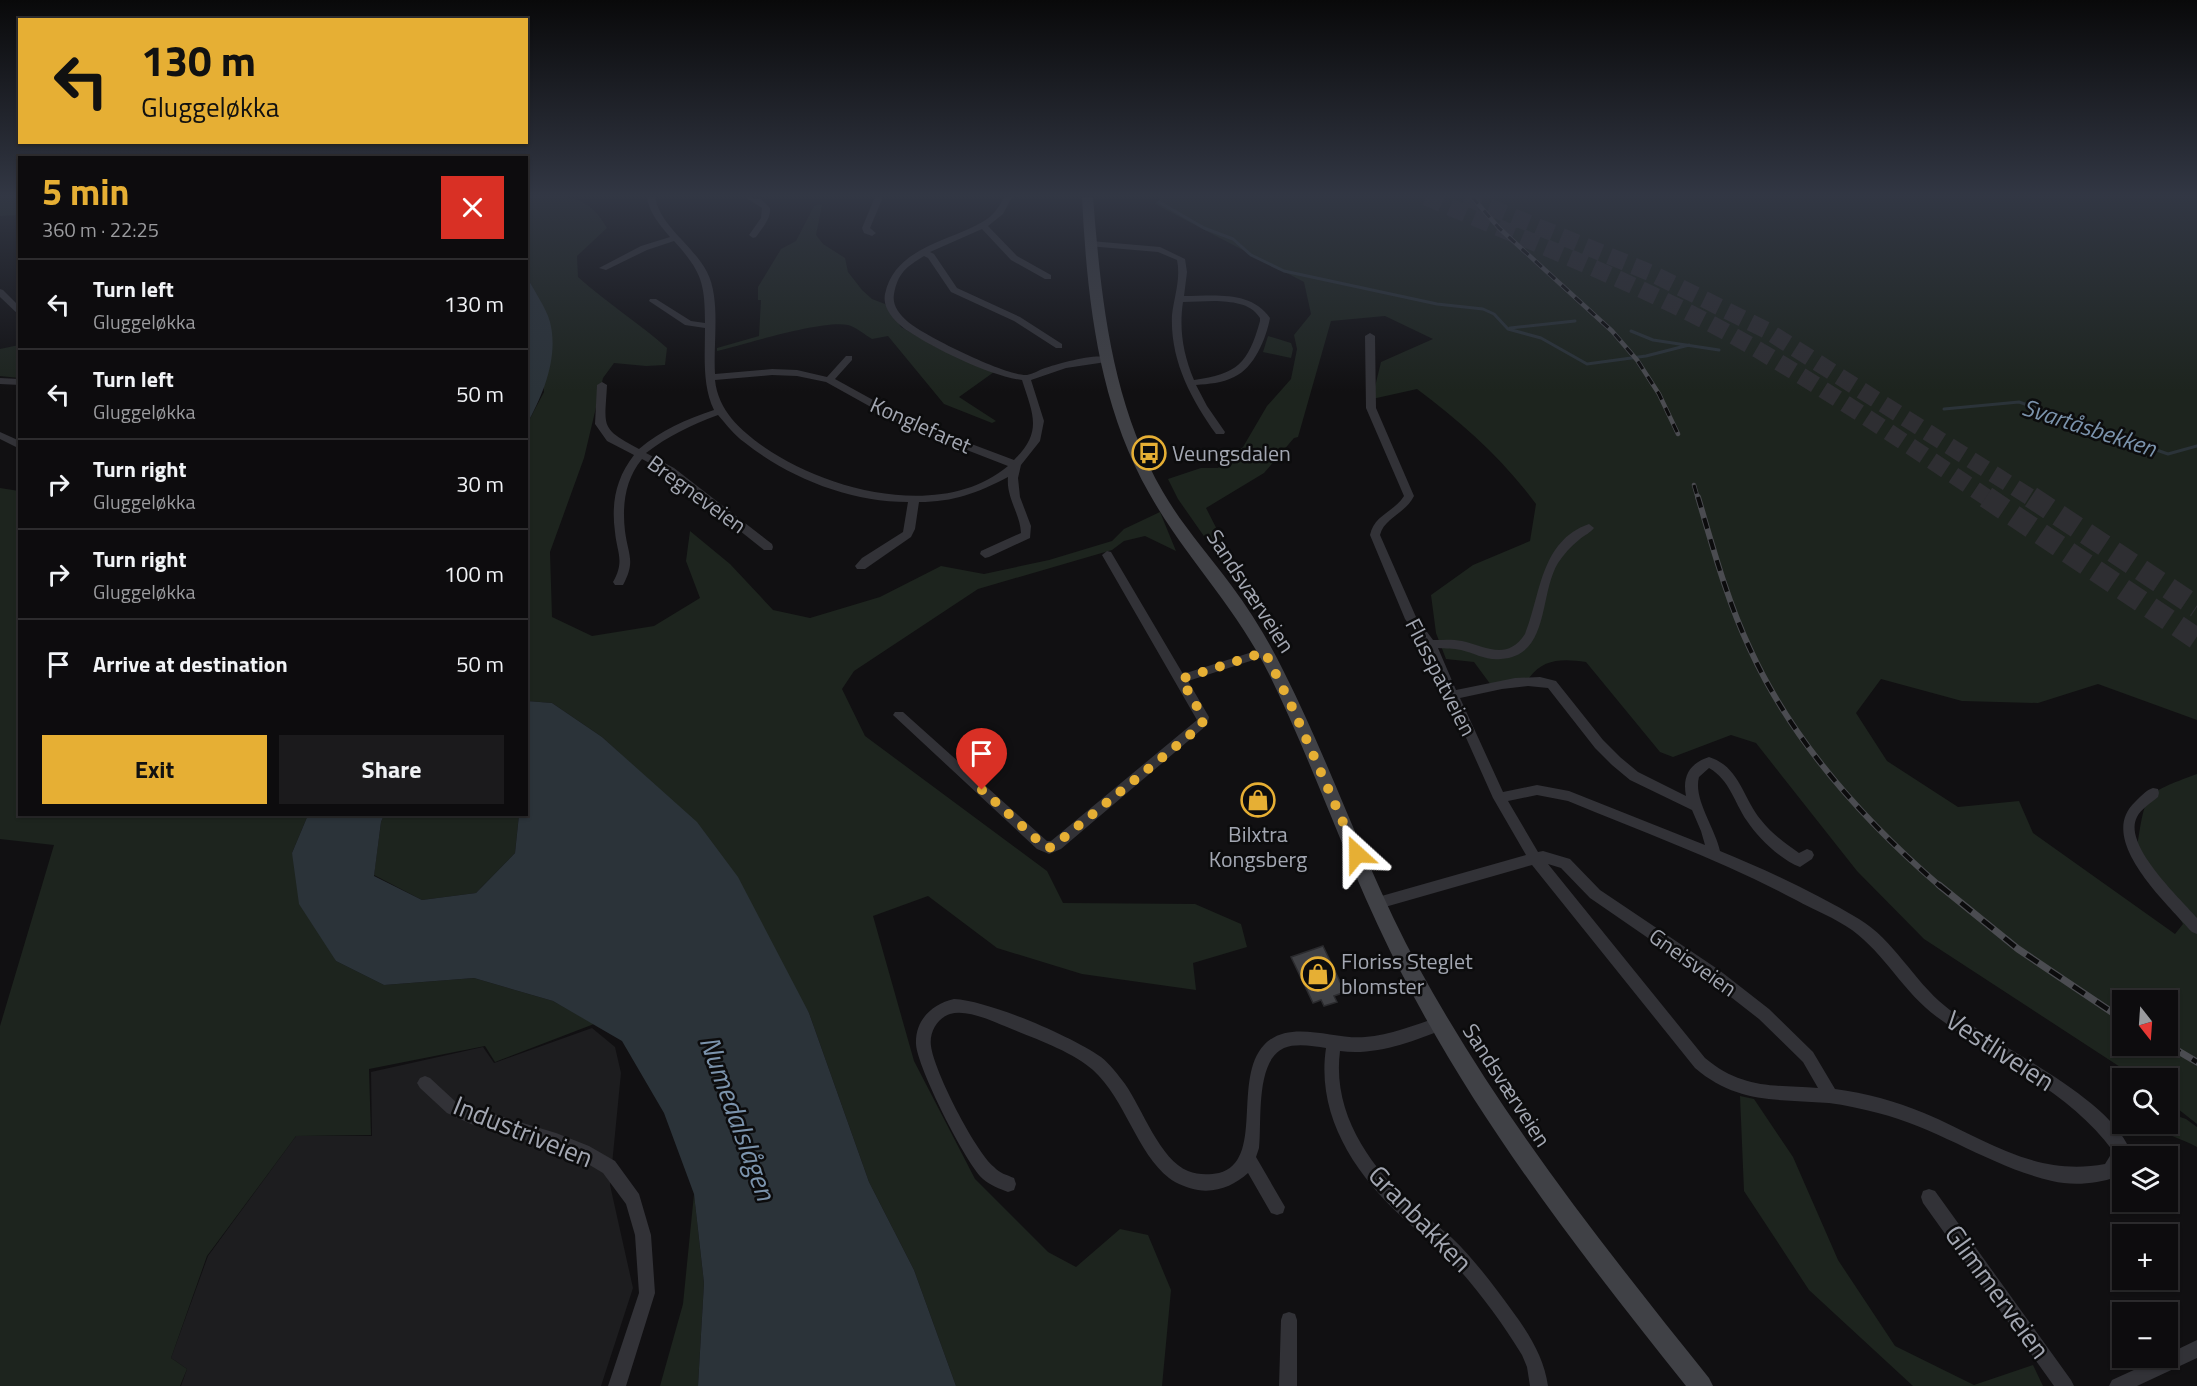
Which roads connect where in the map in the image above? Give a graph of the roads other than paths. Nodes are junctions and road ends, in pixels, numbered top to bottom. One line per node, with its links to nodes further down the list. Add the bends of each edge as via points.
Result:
1 (613, 262): 8 (street)
2 (697, 262): 14 (street, via 704,275)
3 (912, 262): 20 (street, via 891,284 889,301 896,316 917,333)
4 (935, 262): 16 (street, via 954,290 1017,319)
5 (1021, 262): 9 (street)
6 (1093, 262): 18 (main road, Sandsværveien)
7 (1182, 262): 11 (street)
8 (603, 268)
9 (1048, 277)
10 (0, 292): 13 (street)
11 (1179, 298): 24 (street, via 1177,333 1181,359); 24 (street, via 1242,301 1258,307 1265,318 1252,355 1240,371)
12 (653, 301): 14 (street, via 688,323)
13 (18, 311)
14 (709, 326): 19 (street)
15 (1370, 336): 39 (street, Flusspatveien, via 1371,408 1409,496 1375,531 1412,619)
16 (1059, 346)
17 (849, 358): 21 (street)
18 (1106, 359): 20 (street, via 1072,363); 40 (main road, Sandsværveien, via 1127,436 1161,501 1229,594)
19 (711, 377): 21 (street, Konglefaret, via 772,372); 26 (street)
20 (1026, 379): 31 (street, via 1039,425 1032,445)
21 (828, 380): 31 (street, Konglefaret, via 909,424)
22 (0, 381): 23 (street)
23 (18, 382)
24 (1191, 383): 27 (street)
25 (602, 385): 30 (street, Bregneveien, via 600,423 604,433)
26 (720, 411): 30 (street, via 668,432); 32 (street, via 741,436 788,468 862,492)
27 (1220, 432)
28 (0, 435): 29 (street)
29 (18, 445)
30 (639, 453): 34 (street, Bregneveien, via 670,470); 38 (street, via 619,488 620,533 628,560)
31 (1016, 465): 32 (street, via 996,480 966,493); 35 (street, via 1011,486 1027,525 1026,535)
32 (914, 501): 37 (street, via 910,530 903,539 867,558)
33 (1590, 528): 39 (street, via 1577,535 1557,556 1540,597 1538,619 1521,648 1496,655 1457,645)
34 (768, 547)
35 (985, 554)
36 (1107, 555): 41 (street)
37 (861, 566)
38 (619, 582)
39 (1430, 644): 42 (street, Flusspatveien)
40 (1265, 652): 41 (street); 50 (main road, Sandsværveien)
41 (1181, 679): 43 (street, via 1203,717 1202,725 1049,848)
42 (1453, 695): 45 (street, Flusspatveien); 46 (street, via 1526,682 1552,684 1616,761 1634,776)
43 (899, 715)
44 (2153, 793): 51 (street, via 2130,816 2128,834 2138,859)
45 (1499, 798): 47 (street, Vestliveien, via 1525,790 1557,793); 49 (street, Flusspatveien)
46 (1695, 806): 47 (street); 48 (street, via 1690,792 1693,772 1709,762 1722,768 1735,784 1756,824 1800,861)
47 (1714, 855): 56 (street, Vestliveien, via 1785,886 1855,924 1878,942 1940,1011 2079,1103 2122,1150 2110,1171 2090,1178 2050,1174 1896,1110)
48 (1808, 855)
49 (1534, 858): 50 (street); 55 (street, Flusspatveien, via 1700,1064); 56 (street, Gneisveien, via 1565,863 1595,894 1764,1014 1809,1057)
50 (1378, 903): 52 (main road, Sandsværveien)
51 (2197, 928)
52 (1439, 1024): 53 (street, via 1390,1040 1359,1045); 66 (main road, Sandsværveien, via 1540,1178)
53 (1334, 1043): 57 (street, via 1299,1039 1284,1042 1270,1047 1259,1061); 65 (street, Granbakken, via 1330,1088 1346,1133 1403,1207 1450,1248 1481,1282 1523,1341)
54 (425, 1083): 63 (street, Industriveien, via 452,1108 583,1152 609,1167 633,1200 643,1235 647,1293)
55 (1730, 1085): 56 (street, Vestliveien, via 1762,1092)
56 (1831, 1096)
57 (1248, 1160): 58 (street, via 1240,1172 1226,1180 1206,1183 1174,1172 1115,1084 1096,1063 1069,1047 992,1015 955,1005 933,1015 923,1044 975,1157 988,1173); 60 (street)
58 (1008, 1184)
59 (1929, 1197): 67 (street, Glimmerveien)
60 (1277, 1207)
61 (1289, 1320): 64 (street)
62 (2197, 1349): 68 (street)
63 (617, 1386)
64 (1288, 1386)
65 (1539, 1386)
66 (1701, 1386)
67 (2065, 1386)
68 (2118, 1386)

